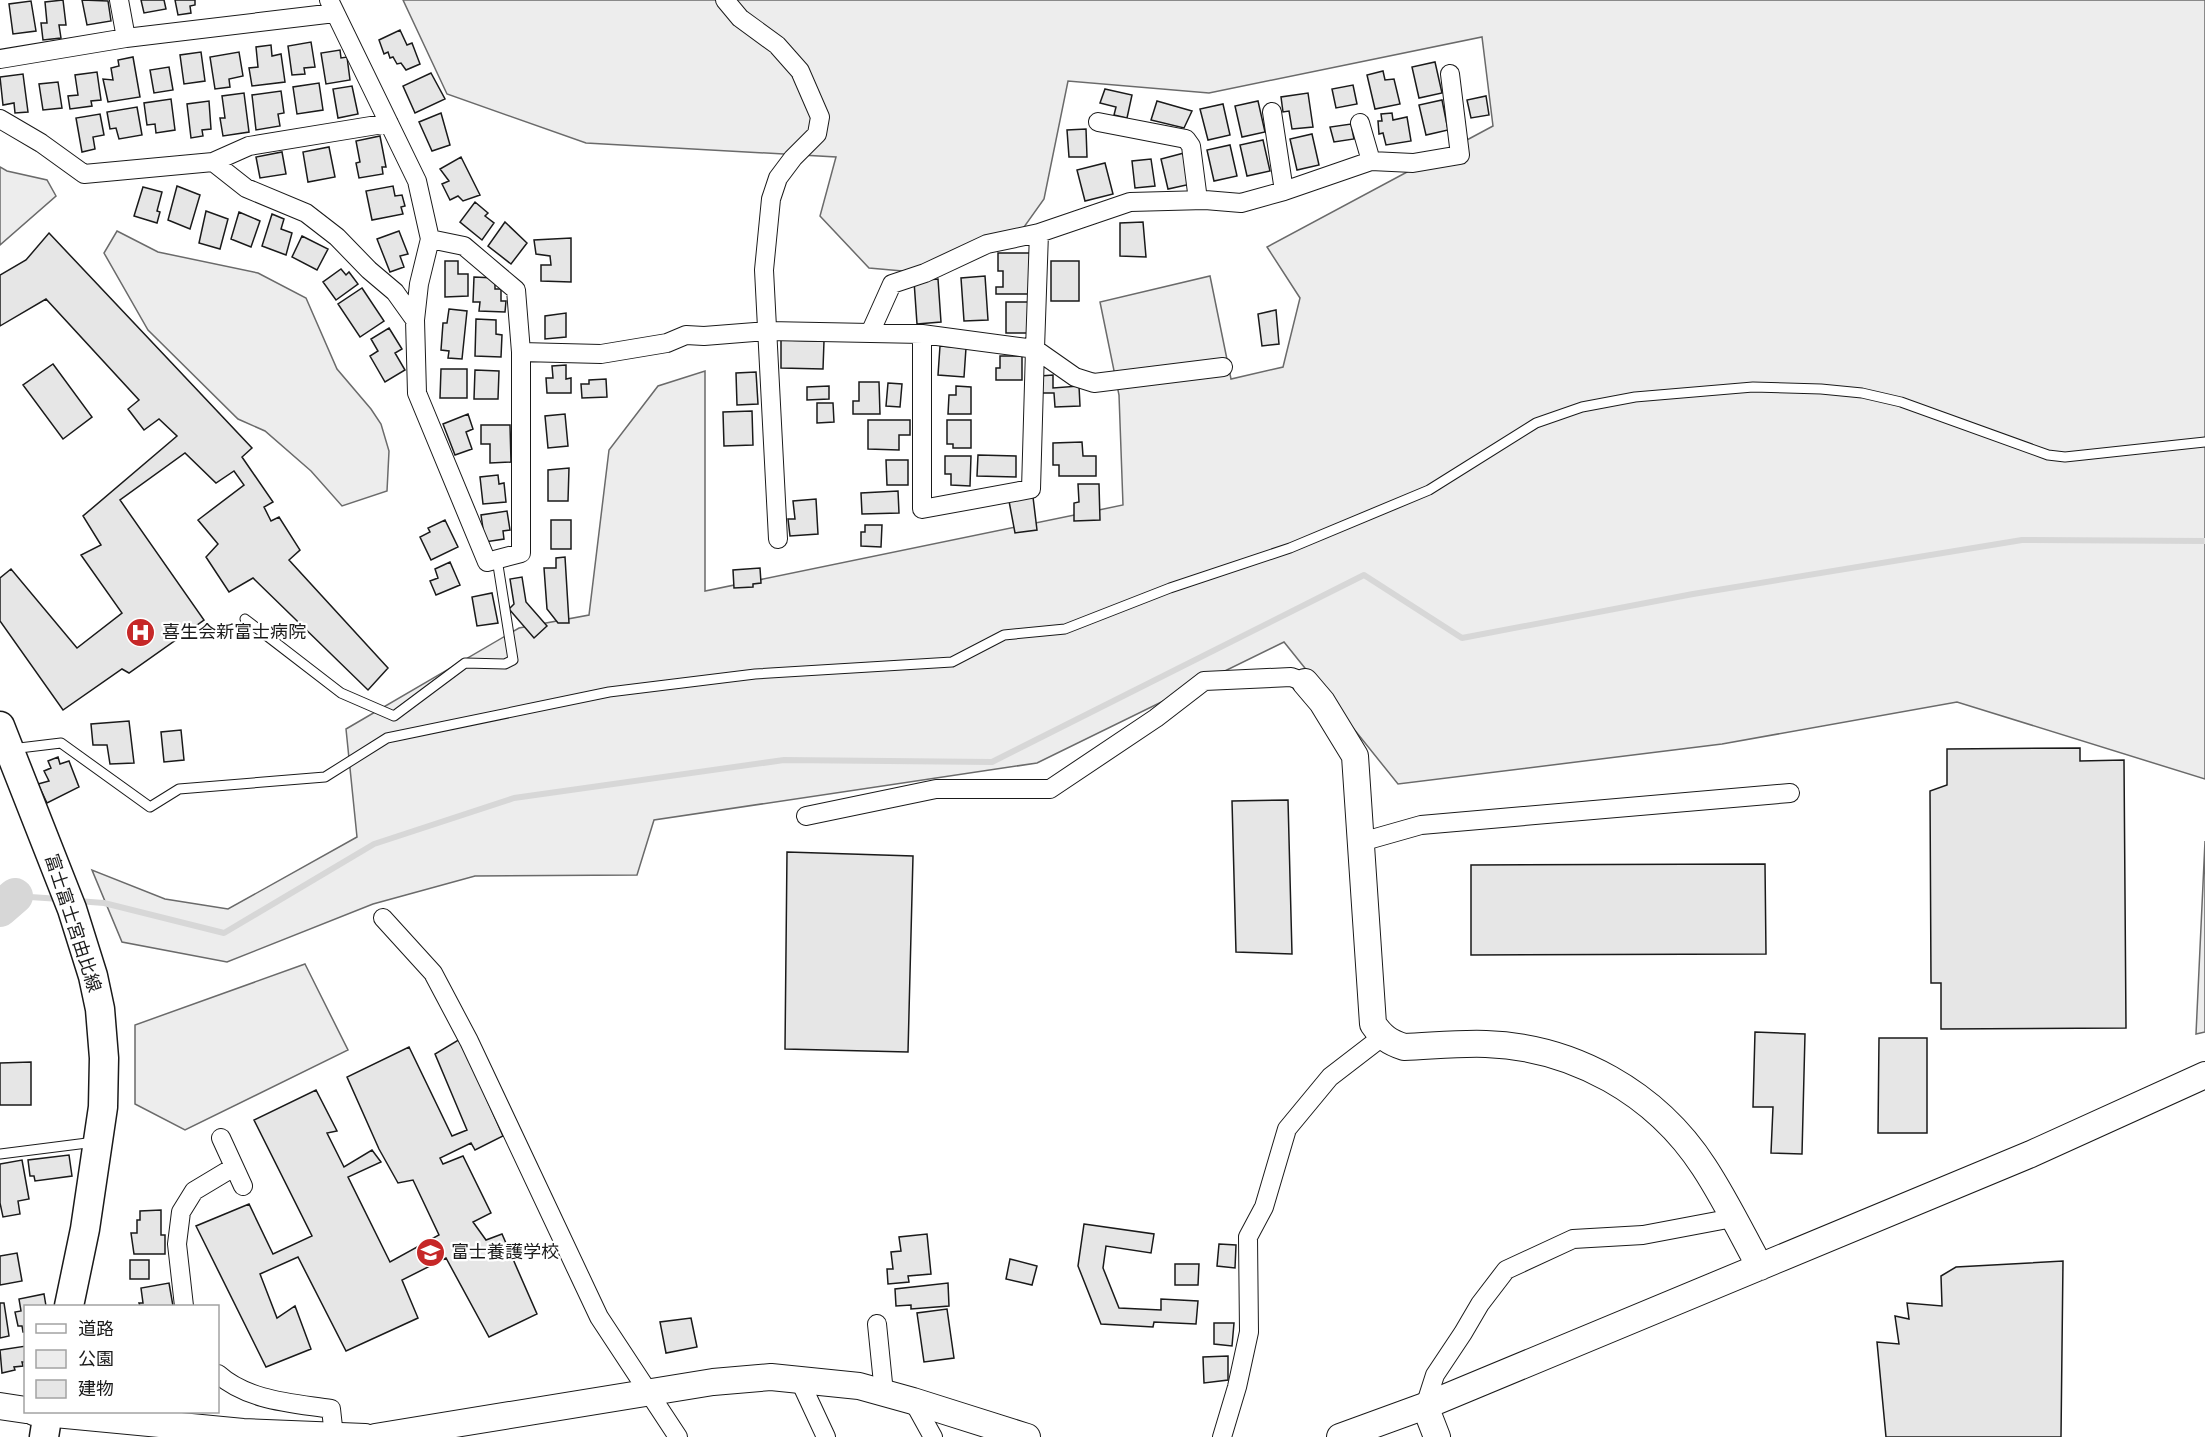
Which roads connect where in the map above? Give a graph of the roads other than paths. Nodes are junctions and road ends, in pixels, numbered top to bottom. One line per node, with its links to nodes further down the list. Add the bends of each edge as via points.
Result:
1 (119, 0): 4 (street)
2 (725, 0): 19 (street, via 740,18 777,45 800,71 820,117 817,134 778,178 771,199 764,270)
3 (332, 7): 4 (street); 10 (street)
4 (126, 38): 5 (street)
5 (0, 59)
6 (1450, 74): 12 (street, via 1460,155 1413,163)
7 (1272, 112): 14 (street)
8 (0, 119): 13 (street, via 84,174)
9 (1098, 122): 15 (street, via 1186,139 1191,146)
10 (389, 123): 13 (street, via 249,146); 17 (street, via 417,182)
11 (1360, 123): 12 (street)
12 (1371, 161): 14 (street)
13 (213, 162): 18 (street, via 246,188 306,213 395,292)
14 (1284, 191): 15 (street, via 1241,203)
15 (1198, 200): 16 (street, via 1130,202)
16 (1039, 233): 20 (street, via 987,244 892,285); 22 (street)
17 (430, 239): 18 (street); 23 (street, via 464,246 516,290)
18 (415, 320): 27 (street, via 417,393 486,562)
19 (768, 330): 20 (street); 23 (street, via 686,335 668,343 601,354); 26 (street)
20 (870, 333): 21 (street)
21 (922, 334): 22 (street); 22 (street, via 922,509 1031,489)
22 (1035, 349): 24 (street, via 1075,378 1094,383)
23 (521, 352): 27 (street, via 521,553)
24 (1223, 367)
25 (2205, 442): 30 (lane, via 2065,457 2048,455 1901,402 1862,393 1753,387 1635,397 1582,407 1536,423 1429,490 1290,548 1170,588 1065,629 1004,635 952,662 755,674 609,692 387,738 325,777 179,789 150,807 61,743)
26 (778, 539)
27 (497, 559): 28 (lane, via 513,660 505,664 465,663 394,716 341,693)
28 (245, 620)
29 (1305, 682): 32 (street, via 1292,678 1204,681 1050,789 936,789); 33 (street, via 1356,756)
30 (3, 740): 38 (main road, 富士富士宮由比線, via 67,897 93,976 104,1058 103,1107)
31 (1790, 793): 33 (street, via 1421,825)
32 (806, 816)
33 (1361, 842): 35 (street, via 1373,1024)
34 (382, 918): 49 (street, via 433,973 599,1317)
35 (1382, 1037): 42 (street, via 1404,1047 1486,1044 1535,1049 1584,1064 1619,1083 1684,1138); 65 (street, via 1330,1077 1287,1129 1264,1207 1248,1237 1249,1332)
36 (2205, 1075): 43 (street, via 2031,1154)
37 (221, 1138): 40 (street)
38 (97, 1142): 39 (lane); 44 (main road, 富士富士宮由比線)
39 (0, 1154)
40 (234, 1167): 41 (street); 45 (street, via 194,1191 181,1212 177,1244)
41 (243, 1186)
42 (1733, 1218): 43 (street); 53 (street, via 1643,1235 1573,1239 1506,1270 1435,1375)
43 (1760, 1267): 53 (street)
44 (69, 1305)
45 (184, 1305)
46 (877, 1324): 50 (street)
47 (219, 1375): 58 (street, via 228,1383 267,1399 331,1409)
48 (800, 1379): 49 (street, via 713,1382); 50 (street); 62 (street)
49 (650, 1393): 60 (street); 61 (street)
50 (884, 1393): 51 (street)
51 (913, 1401): 63 (street); 64 (street)
52 (0, 1406): 54 (street)
53 (1425, 1406): 66 (street); 67 (street)
54 (24, 1413)
55 (25, 1413): 56 (street)
56 (40, 1417): 57 (street)
57 (243, 1434): 58 (street)
58 (334, 1436): 59 (street)
59 (365, 1437)
60 (375, 1437)
61 (678, 1437)
62 (826, 1437)
63 (933, 1437)
64 (1027, 1437)
65 (1222, 1437)
66 (1341, 1437)
67 (1437, 1437)

